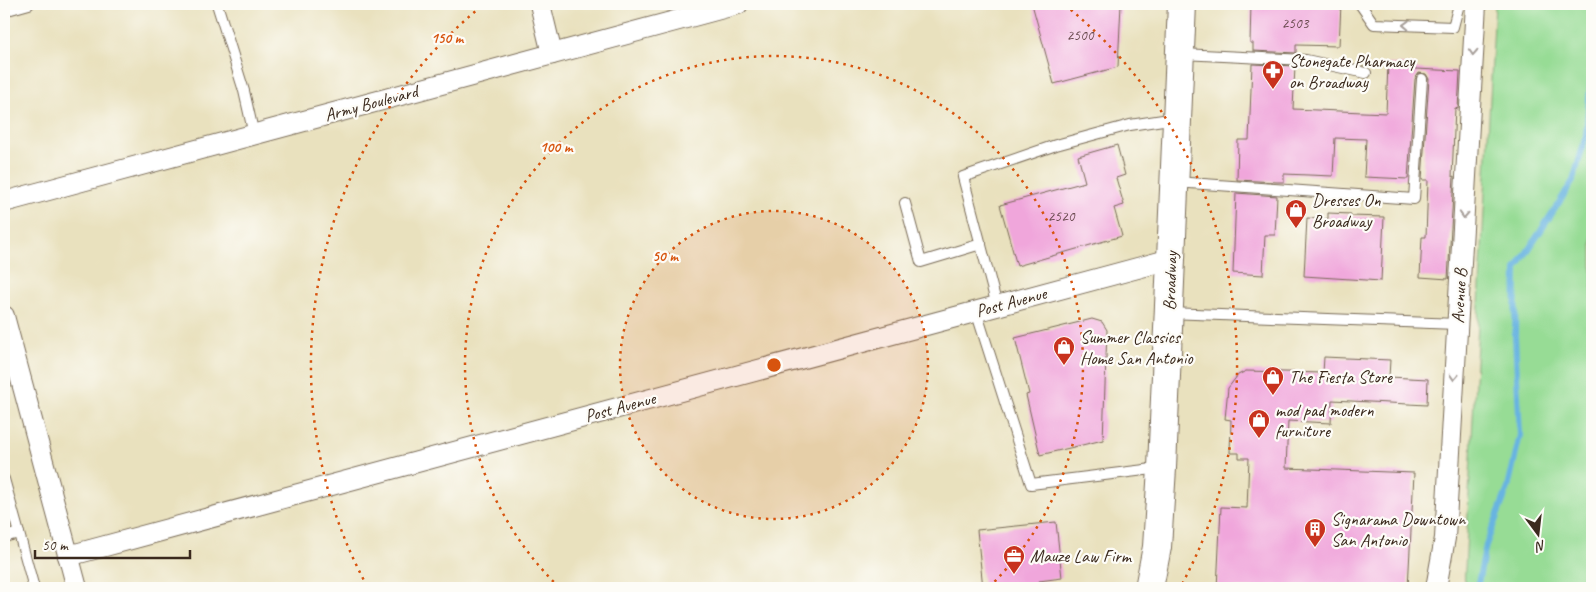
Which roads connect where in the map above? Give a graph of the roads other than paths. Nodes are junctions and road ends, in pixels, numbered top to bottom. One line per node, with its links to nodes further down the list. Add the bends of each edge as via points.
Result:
1 (30, 4): 8 (lane)
2 (217, 4): 14 (lane)
3 (540, 4): 9 (street)
4 (738, 4): 9 (street, Army Boulevard)
5 (1182, 4): 10 (main road, Broadway)
6 (1360, 4): 7 (lane, one-way to 6, via 1453,27 1374,24)
7 (1467, 6): 24 (street, Avenue B, one-way to 24)
8 (4, 11)
9 (552, 54): 14 (street, Army Boulevard)
10 (1181, 54): 11 (lane, via 1306,60); 13 (main road, Broadway)
11 (1366, 74)
12 (1422, 79): 15 (lane, via 1414,199)
13 (1177, 118): 15 (main road, Broadway); 18 (lane, via 1130,125 1056,145 963,177)
14 (254, 135): 16 (street, Army Boulevard)
15 (1174, 182): 19 (main road, Broadway)
16 (4, 202)
17 (905, 203): 18 (lane, via 921,262)
18 (980, 244): 20 (lane)
19 (1171, 258): 20 (street, Post Avenue); 22 (main road, Broadway)
20 (997, 306): 21 (street, Post Avenue)
21 (976, 311): 25 (lane, via 1031,484); 29 (street, Post Avenue)
22 (1169, 313): 24 (lane); 25 (main road, Broadway)
23 (4, 316): 29 (street)
24 (1458, 324): 33 (street, Avenue B, one-way to 33, via 1445,538)
25 (1162, 468): 32 (main road, Broadway, via 1157,547)
26 (4, 479): 27 (lane)
27 (19, 533): 28 (lane); 30 (lane)
28 (4, 537)
29 (68, 556): 31 (street)
30 (34, 588)
31 (77, 588)
32 (1149, 588)
33 (1436, 588)

